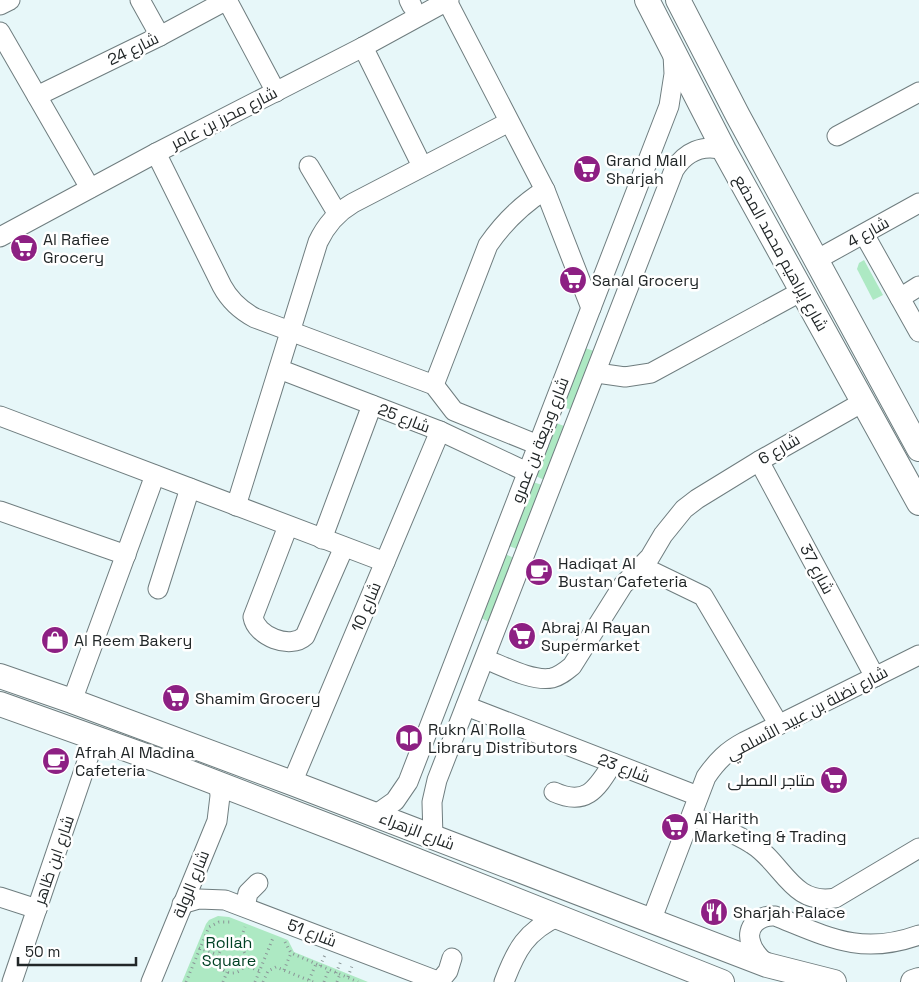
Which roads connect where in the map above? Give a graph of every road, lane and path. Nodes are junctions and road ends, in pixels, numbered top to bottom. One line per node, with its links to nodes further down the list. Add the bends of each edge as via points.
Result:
1 (10, 0): 7 (street)
2 (140, 0): 9 (street)
3 (227, 0): 9 (street, شارع 24); 12 (street)
4 (448, 0): 10 (street, شارع محرز بن عامر); 15 (street)
5 (647, 0): 11 (main road, شارع إبراهيم محمد المدفع)
6 (678, 0): 28 (main road, شارع إبراهيم محمد المدفع)
7 (0, 5)
8 (1, 35): 14 (street)
9 (160, 36): 14 (street, شارع 24)
10 (363, 47): 12 (street, شارع محرز بن عامر); 20 (street)
11 (673, 50): 17 (main road, شارع إبراهيم محمد المدفع); 25 (street, شارع وديعة بن عمرو, via 671,98)
12 (276, 92): 18 (street, شارع محرز بن عامر)
13 (919, 92): 16 (street)
14 (37, 96): 21 (street)
15 (509, 122): 20 (street); 22 (street)
16 (837, 136)
17 (724, 150): 29 (street, شارع وديعة بن عمرو, via 709,147 695,150 678,164); 31 (main road, شارع إبراهيم محمد المدفع)
18 (156, 154): 21 (street, شارع محرز بن عامر); 34 (street, via 232,302 247,314)
19 (309, 166): 24 (street)
20 (422, 166): 24 (street)
21 (90, 188): 27 (street, شارع محرز بن عامر)
22 (545, 190): 33 (street); 39 (street, via 514,212 488,245)
23 (919, 203): 26 (street, شارع 4)
24 (337, 213): 34 (street, via 318,242)
25 (625, 219): 29 (street, via 634,220 640,228 629,264); 33 (street, شارع وديعة بن عمرو)
26 (864, 234): 28 (street, شارع 4); 32 (street)
27 (0, 237)
28 (816, 260): 36 (main road, شارع إبراهيم محمد المدفع)
29 (631, 283): 38 (street, شارع وديعة بن عمرو)
30 (919, 286): 32 (street)
31 (802, 291): 36 (main road, via 820,305 858,367 868,367); 38 (street, via 651,373 625,377); 40 (main road, شارع إبراهيم محمد المدفع)
32 (900, 298): 35 (street)
33 (591, 308): 45 (street, شارع وديعة بن عمرو)
34 (290, 332): 37 (street); 39 (street)
35 (919, 332)
36 (871, 360): 44 (main road, شارع إبراهيم محمد المدفع)
37 (279, 369): 41 (street, شارع 25); 51 (street)
38 (596, 373): 62 (street, شارع وديعة بن عمرو)
39 (434, 385): 45 (street, via 454,411)
40 (863, 402): 46 (street, شارع 6); 50 (main road, شارع إبراهيم محمد المدفع)
41 (372, 405): 43 (street, شارع 25); 54 (street)
42 (0, 416): 48 (street)
43 (440, 432): 47 (street, شارع 25); 57 (street, شارع 10)
44 (915, 437)
45 (538, 445): 47 (street, شارع وديعة بن عمرو)
46 (759, 461): 58 (street, شارع 6, via 697,499 674,522); 64 (street, شارع 37)
47 (527, 472): 60 (street, شارع وديعة بن عمرو)
48 (155, 475): 49 (street); 56 (street)
49 (190, 488): 51 (street); 59 (street)
50 (919, 503)
51 (236, 506): 53 (street)
52 (0, 511): 56 (street)
53 (288, 526): 54 (street); 55 (street, via 253,617 262,632 287,642 301,640 307,632)
54 (322, 538): 55 (street)
55 (344, 547): 57 (street)
56 (126, 555): 65 (street)
57 (385, 562): 72 (street, شارع 10)
58 (641, 566): 62 (street, شارع 6, via 623,585 572,666 563,673 552,678 540,678); 68 (street, via 702,596)
59 (158, 589)
60 (462, 643): 70 (street, via 457,684 441,728 444,740); 76 (street, شارع وديعة بن عمرو, via 408,782 395,801)
61 (919, 655): 64 (street, شارع نضلة بن عبيد الأسلمي)
62 (485, 659): 67 (street, شارع وديعة بن عمرو)
63 (0, 676): 65 (main road, شارع الزهراء)
64 (874, 677): 68 (street, شارع نضلة بن عبيد الأسلمي)
65 (72, 701): 72 (main road, شارع الزهراء)
66 (0, 704): 69 (main road, شارع الزهراء)
67 (466, 706): 70 (street, شارع وديعة بن عمرو); 71 (street, شارع 23)
68 (779, 725): 75 (street, شارع نضلة بن عبيد الأسلمي, via 729,751 706,777)
69 (95, 738): 73 (main road, شارع الزهراء); 85 (street, شارع ابن ظاهر)
70 (451, 744): 79 (street, شارع وديعة بن عمرو, via 434,791 432,814)
71 (613, 763): 74 (street, via 590,794 578,798); 75 (street, شارع 23)
72 (292, 783): 76 (main road, شارع الزهراء)
73 (219, 784): 78 (main road, شارع الزهراء); 83 (street, شارع الرولة, via 217,822)
74 (554, 792)
75 (698, 796): 77 (street, شارع نضلة بن عبيد الأسلمي)
76 (374, 815): 79 (main road, شارع الزهراء)
77 (692, 816): 80 (street, via 753,844 797,889 813,899 835,898); 87 (street, شارع نضلة بن عبيد الأسلمي)
78 (358, 837): 79 (main road, via 385,838 432,853 441,849); 86 (main road, شارع الزهراء)
79 (439, 839): 87 (main road, شارع الزهراء)
80 (919, 848)
81 (258, 883): 84 (street, via 248,893)
82 (0, 897): 85 (street)
83 (182, 904): 84 (street, شارع 51, via 208,898); 108 (street, شارع الرولة)
84 (245, 907): 116 (street, شارع 51)
85 (37, 910): 107 (street, شارع ابن ظاهر)
86 (560, 916): 117 (street, via 528,936 514,956); 118 (main road, شارع الزهراء)
87 (652, 921): 98 (main road, شارع الزهراء)
88 (264, 934): 90 (path)
89 (919, 935): 98 (street, via 891,944 856,944 824,936 775,916 762,917 753,925 749,936 753,948)
90 (273, 938): 93 (path, via 286,943); 101 (path)
91 (238, 946): 92 (path, via 246,927 219,922 209,927); 94 (path, via 226,946); 97 (path, via 244,952)
92 (199, 948): 94 (path); 109 (path)
93 (290, 953): 96 (path); 100 (path)
94 (218, 956): 102 (path, via 219,966)
95 (452, 958): 116 (street, via 448,972)
96 (316, 964): 99 (path); 106 (path)
97 (244, 965): 101 (path); 102 (path, via 236,972)
98 (767, 965): 119 (main road, شارع الزهراء)
99 (329, 969): 103 (path); 113 (path)
100 (284, 970): 106 (path); 112 (path, via 272,967)
101 (260, 971): 111 (path)
102 (227, 972): 110 (path)
103 (340, 974): 104 (path); 114 (path)
104 (350, 980): 115 (path)
105 (919, 980): 120 (main road)
106 (311, 981)
107 (12, 982)
108 (151, 982)
109 (186, 982)
110 (223, 982)
111 (255, 982)
112 (263, 982)
113 (324, 982)
114 (337, 982)
115 (358, 982)
116 (439, 982)
117 (504, 982)
118 (722, 982)
119 (834, 982)
120 (913, 982)

